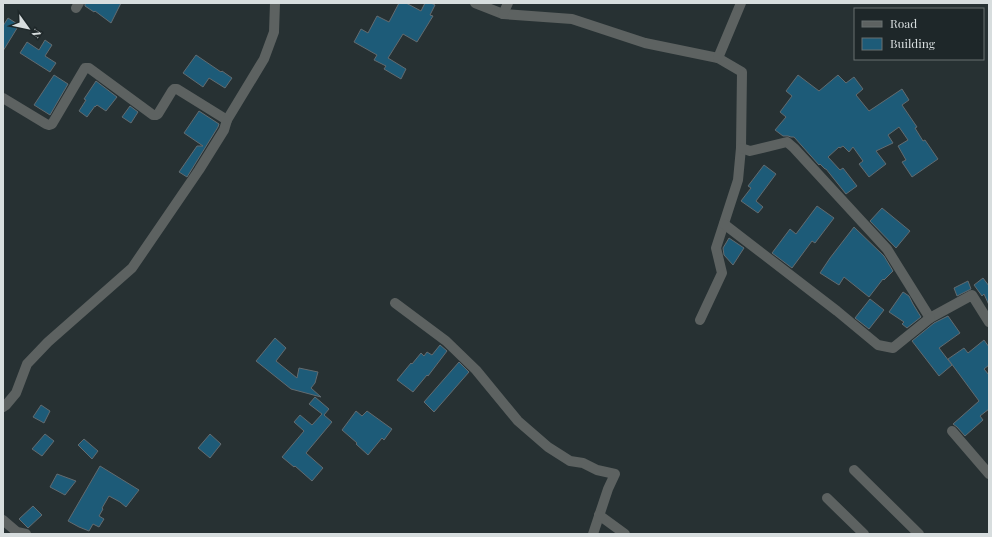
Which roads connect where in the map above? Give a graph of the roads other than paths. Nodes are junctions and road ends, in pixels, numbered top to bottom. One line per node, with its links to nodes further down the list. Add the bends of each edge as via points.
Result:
1 (276, 3): 8 (street, via 274,32 264,59)
2 (475, 3): 5 (street)
3 (508, 3): 5 (street)
4 (741, 3): 6 (street)
5 (503, 14): 6 (street, via 572,18 645,43)
6 (718, 58): 9 (street, via 742,72)
7 (3, 98): 8 (street, via 46,124 52,124 85,68 89,68 153,115 158,114 174,89)
8 (228, 120): 15 (street, via 199,170 132,268 48,342 27,364 16,393)
9 (741, 148): 10 (street, via 738,180); 12 (street, via 750,150 787,142 794,148 887,249)
10 (724, 224): 12 (street, via 878,345 893,348); 13 (street, via 716,248 722,273)
11 (395, 303): 20 (street, via 446,341 476,370 518,421 548,447 570,461 615,474)
12 (930, 318): 14 (street, via 972,295)
13 (700, 320)
14 (989, 322)
15 (3, 407)
16 (952, 431): 18 (street)
17 (854, 470): 26 (street)
18 (989, 474)
19 (826, 498): 25 (street)
20 (599, 515): 23 (street); 24 (street)
21 (3, 520): 22 (street)
22 (20, 533)
23 (593, 534)
24 (625, 534)
25 (864, 534)
26 (919, 534)

